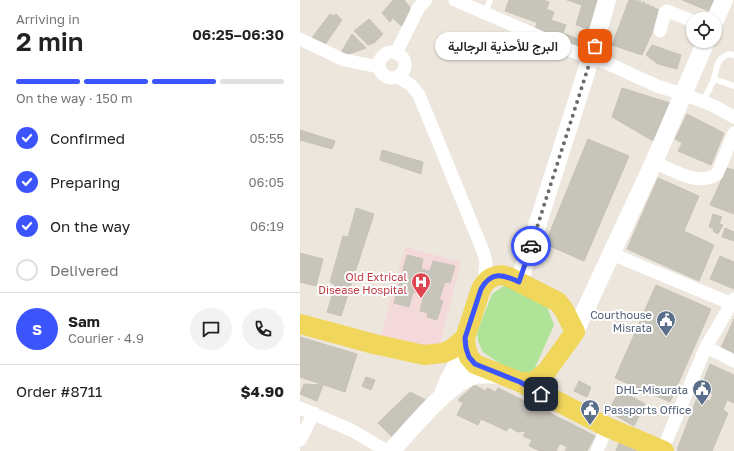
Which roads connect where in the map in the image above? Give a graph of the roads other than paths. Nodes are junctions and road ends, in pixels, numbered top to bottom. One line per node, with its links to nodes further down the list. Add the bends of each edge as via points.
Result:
1 (426, 0): 12 (street, via 419,7)
2 (455, 0): 7 (street)
3 (490, 0): 7 (lane)
4 (607, 0): 14 (main road)
5 (724, 0): 6 (main road)
6 (719, 12)
7 (485, 14): 14 (street)
8 (686, 18): 9 (street, via 665,12)
9 (660, 31)
10 (300, 39): 15 (street, via 344,60)
11 (703, 48): 19 (main road)
12 (396, 53): 15 (street, via 383,55); 16 (street, via 403,58 405,66)
13 (734, 56): 17 (lane, via 729,54 718,62)
14 (591, 58): 19 (street, via 657,86); 25 (main road)
15 (379, 67): 16 (street, via 382,75)
16 (398, 77): 26 (street, via 411,85 419,95 483,251 486,262)
17 (714, 79): 18 (lane); 20 (lane)
18 (734, 86)
19 (683, 94): 20 (street); 23 (main road)
20 (703, 102): 21 (street)
21 (734, 117)
22 (734, 133): 23 (street, via 717,174 712,178 691,177)
23 (654, 162): 24 (main road)
24 (612, 254): 27 (street); 29 (main road)
25 (519, 282): 26 (main road, via 502,275); 29 (main road, via 558,302)
26 (484, 283): 30 (main road)
27 (733, 302): 31 (street)
28 (300, 324): 30 (main road, via 424,355 443,353)
29 (575, 332): 34 (main road, via 540,378)
30 (465, 343): 33 (main road, via 469,357 475,364); 35 (main road)
31 (706, 347): 32 (street); 43 (street)
32 (734, 361)
33 (501, 375): 34 (main road); 35 (main road, via 471,376)
34 (520, 382): 38 (main road)
35 (442, 397): 41 (main road)
36 (300, 408): 37 (street)
37 (314, 413): 39 (street); 40 (street, via 353,431)
38 (607, 427): 42 (street); 43 (main road)
39 (300, 440)
40 (387, 451)
41 (391, 451)
42 (596, 451)
43 (663, 451)

